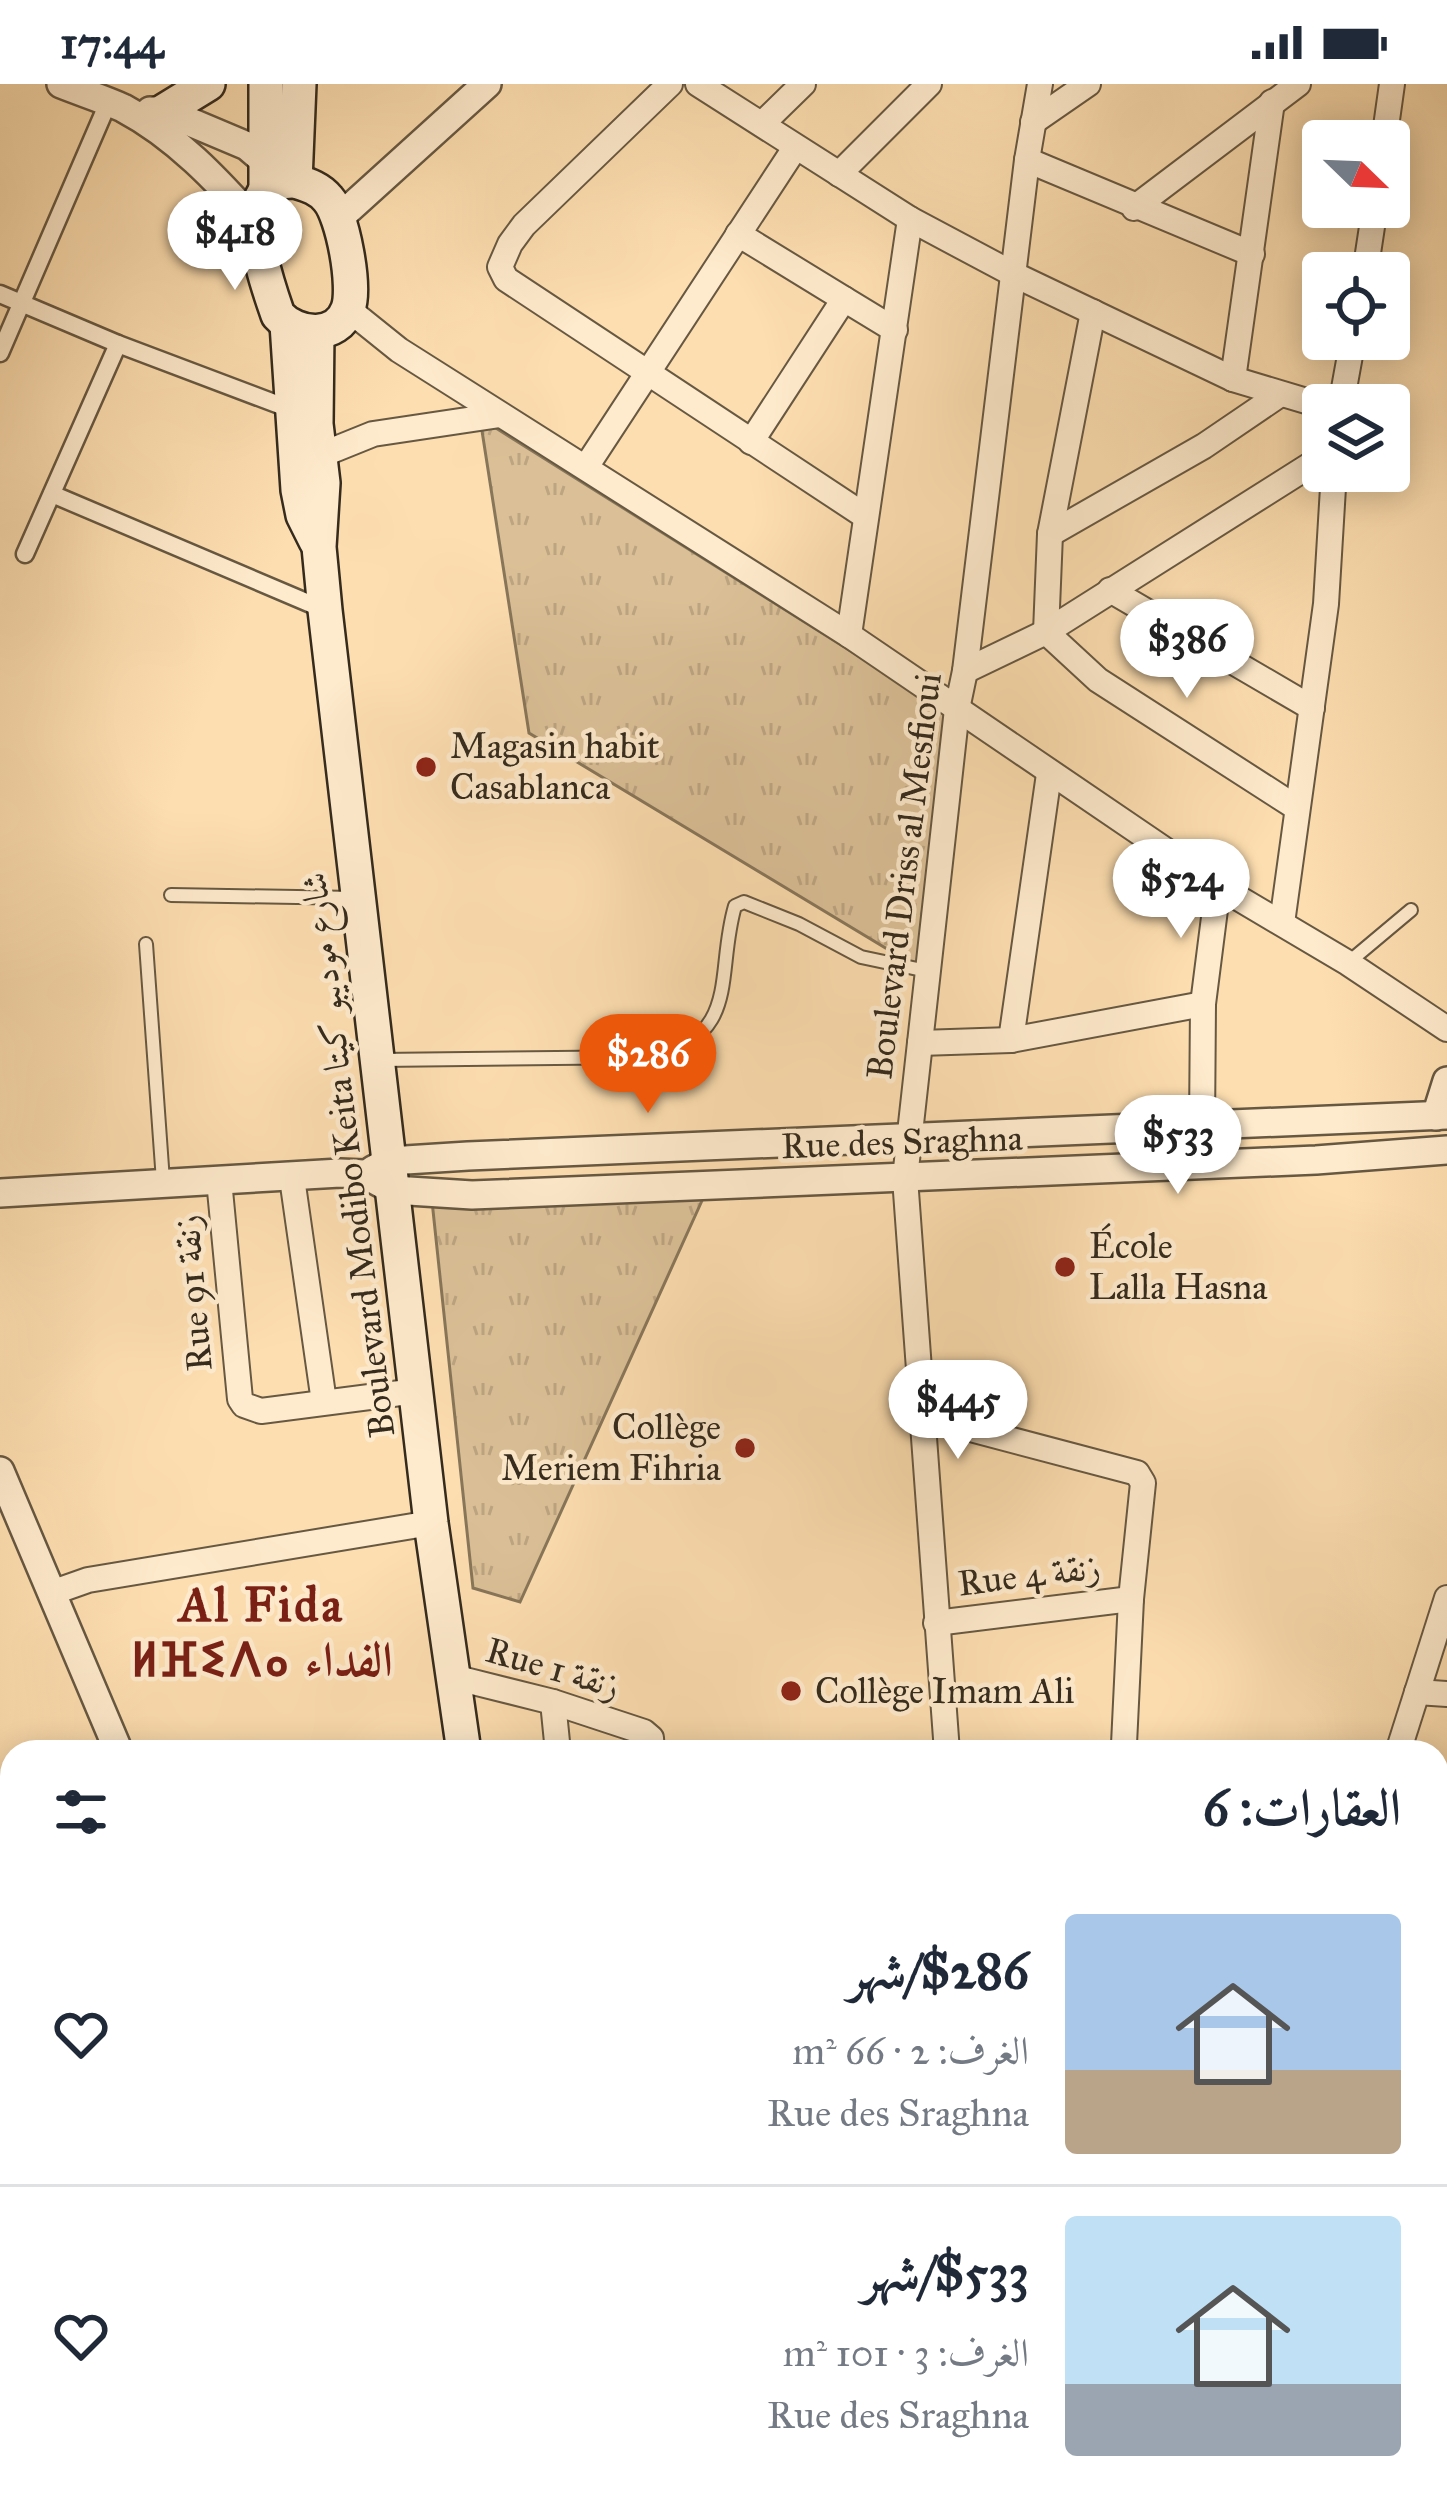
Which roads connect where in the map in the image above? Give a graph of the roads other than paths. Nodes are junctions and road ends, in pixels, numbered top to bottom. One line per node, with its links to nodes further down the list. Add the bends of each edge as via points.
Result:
1 (62, 84): 15 (street)
2 (208, 84): 16 (main road)
3 (266, 84): 23 (main road)
4 (299, 84): 23 (main road)
5 (487, 84): 25 (street)
6 (670, 84): 40 (street, via 524,225 500,267 506,279)
7 (698, 84): 19 (street)
8 (803, 84): 19 (street)
9 (929, 84): 22 (street)
10 (1040, 84): 18 (street, Boulevard Driss al Mesfioui)
11 (1088, 84): 18 (street)
12 (1298, 84): 14 (street)
13 (1392, 84): 17 (street)
14 (1272, 102): 24 (street); 29 (street)
15 (115, 106): 16 (street); 27 (street, via 213,175); 33 (street)
16 (164, 111): 23 (street, via 247,146)
17 (1387, 120)
18 (1033, 122): 21 (street, Boulevard Driss al Mesfioui)
19 (762, 124): 20 (street)
20 (795, 148): 22 (street); 28 (street)
21 (1027, 160): 24 (street); 30 (street, Boulevard Driss al Mesfioui)
22 (839, 174): 26 (street)
23 (278, 177): 25 (main road, via 318,189); 27 (main road, via 259,197)
24 (1134, 208): 29 (street)
25 (339, 218): 34 (main road)
26 (910, 219): 30 (street); 37 (street)
27 (256, 225): 36 (main road, via 278,315)
28 (739, 234): 32 (street); 40 (street)
29 (1252, 254): 41 (street)
30 (1015, 275): 35 (street); 60 (street, Boulevard Driss al Mesfioui)
31 (0, 294): 33 (street)
32 (844, 299): 37 (street); 46 (street)
33 (22, 304): 38 (street); 39 (street)
34 (348, 309): 36 (main road, via 333,328); 45 (street)
35 (1093, 312): 41 (street); 53 (street)
36 (302, 328): 44 (main road, Boulevard Modibo Keita شارع موديبو كيتا); 47 (main road, Boulevard Modibo Keita شارع موديبو كيتا)
37 (895, 331): 52 (street)
38 (118, 344): 44 (street); 51 (street)
39 (0, 353)
40 (650, 374): 46 (street); 48 (street)
41 (1233, 379): 42 (street)
42 (1279, 395): 43 (street); 53 (street)
43 (1302, 401)
44 (290, 409): 54 (main road, Boulevard Modibo Keita شارع موديبو كيتا, via 303,515)
45 (500, 415): 47 (street, via 373,434); 48 (street)
46 (751, 442): 52 (street)
47 (321, 455): 54 (main road, Boulevard Modibo Keita شارع موديبو كيتا)
48 (586, 467): 59 (street)
49 (1302, 470): 56 (street)
50 (1333, 492): 61 (street)
51 (52, 494): 55 (street); 57 (street)
52 (865, 516): 59 (street)
53 (1050, 534): 58 (street)
54 (319, 547): 57 (main road, Boulevard Modibo Keita شارع موديبو كيتا)
55 (25, 554)
56 (1110, 590): 58 (street); 61 (street)
57 (325, 610): 67 (main road, Boulevard Modibo Keita شارع موديبو كيتا)
58 (1046, 632): 60 (street); 64 (street, via 1098,680)
59 (849, 635): 62 (street)
60 (965, 671): 62 (street, Boulevard Driss al Mesfioui)
61 (1312, 708): 64 (street)
62 (957, 709): 63 (street); 72 (street, Boulevard Driss al Mesfioui)
63 (1049, 774): 65 (street); 75 (street)
64 (1297, 808): 69 (street)
65 (1218, 886): 69 (street); 73 (street)
66 (171, 895): 67 (lane)
67 (356, 898): 77 (main road, Boulevard Modibo Keita شارع موديبو كيتا)
68 (1411, 910): 71 (lane)
69 (1282, 923): 71 (street)
70 (146, 944): 87 (lane)
71 (1348, 963): 74 (street)
72 (928, 971): 76 (street, Boulevard Driss al Mesfioui); 77 (lane, via 861,957 744,902 728,932 719,1010 682,1050 652,1057)
73 (1203, 1004): 75 (street); 80 (street)
74 (1447, 1029)
75 (1011, 1040): 76 (street)
76 (920, 1043): 81 (street, Boulevard Driss al Mesfioui)
77 (377, 1060): 83 (main road, Boulevard Modibo Keita شارع موديبو كيتا)
78 (1447, 1081): 79 (street)
79 (1441, 1115): 80 (street, Rue des Sraghna)
80 (1202, 1127): 81 (street, Rue des Sraghna)
81 (910, 1136): 83 (street, Rue des Sraghna); 85 (street, Boulevard Driss al Mesfioui)
82 (1447, 1150): 85 (street, Rue des Sraghna)
83 (382, 1175): 84 (street, Rue des Sraghna); 85 (street, Rue des Sraghna, via 472,1195); 89 (main road, Boulevard Modibo Keita شارع موديبو كيتا)
84 (292, 1178): 86 (street, Rue des Sraghna); 90 (street)
85 (905, 1178): 91 (street, Boulevard Driss al Mesfioui)
86 (219, 1180): 87 (street, Rue des Sraghna); 90 (street, Rue 91 زنقة, via 239,1399 261,1411)
87 (163, 1182): 88 (street, Rue des Sraghna)
88 (0, 1192)
89 (416, 1391): 90 (street); 93 (main road, Boulevard Modibo Keita شارع موديبو كيتا)
90 (324, 1402)
91 (925, 1417): 95 (street, via 1137,1473 1143,1483); 97 (street, Boulevard Driss al Mesfioui)
92 (0, 1471): 94 (street)
93 (430, 1523): 94 (street); 98 (main road, Boulevard Modibo Keita شارع موديبو كيتا)
94 (54, 1592): 102 (street)
95 (1130, 1599): 97 (street, Rue 4 زنقة); 107 (street)
96 (1446, 1605): 99 (street)
97 (936, 1623): 106 (street, Boulevard Driss al Mesfioui)
98 (453, 1677): 101 (street, Rue 1 زنقة); 103 (main road, Boulevard Modibo Keita شارع موديبو كيتا)
99 (1417, 1692): 100 (street); 108 (street)
100 (1447, 1694)
101 (553, 1702): 104 (street); 105 (street, Rue 1 زنقة)
102 (114, 1740)
103 (462, 1740)
104 (556, 1740)
105 (649, 1740)
106 (946, 1740)
107 (1124, 1740)
108 (1402, 1740)

